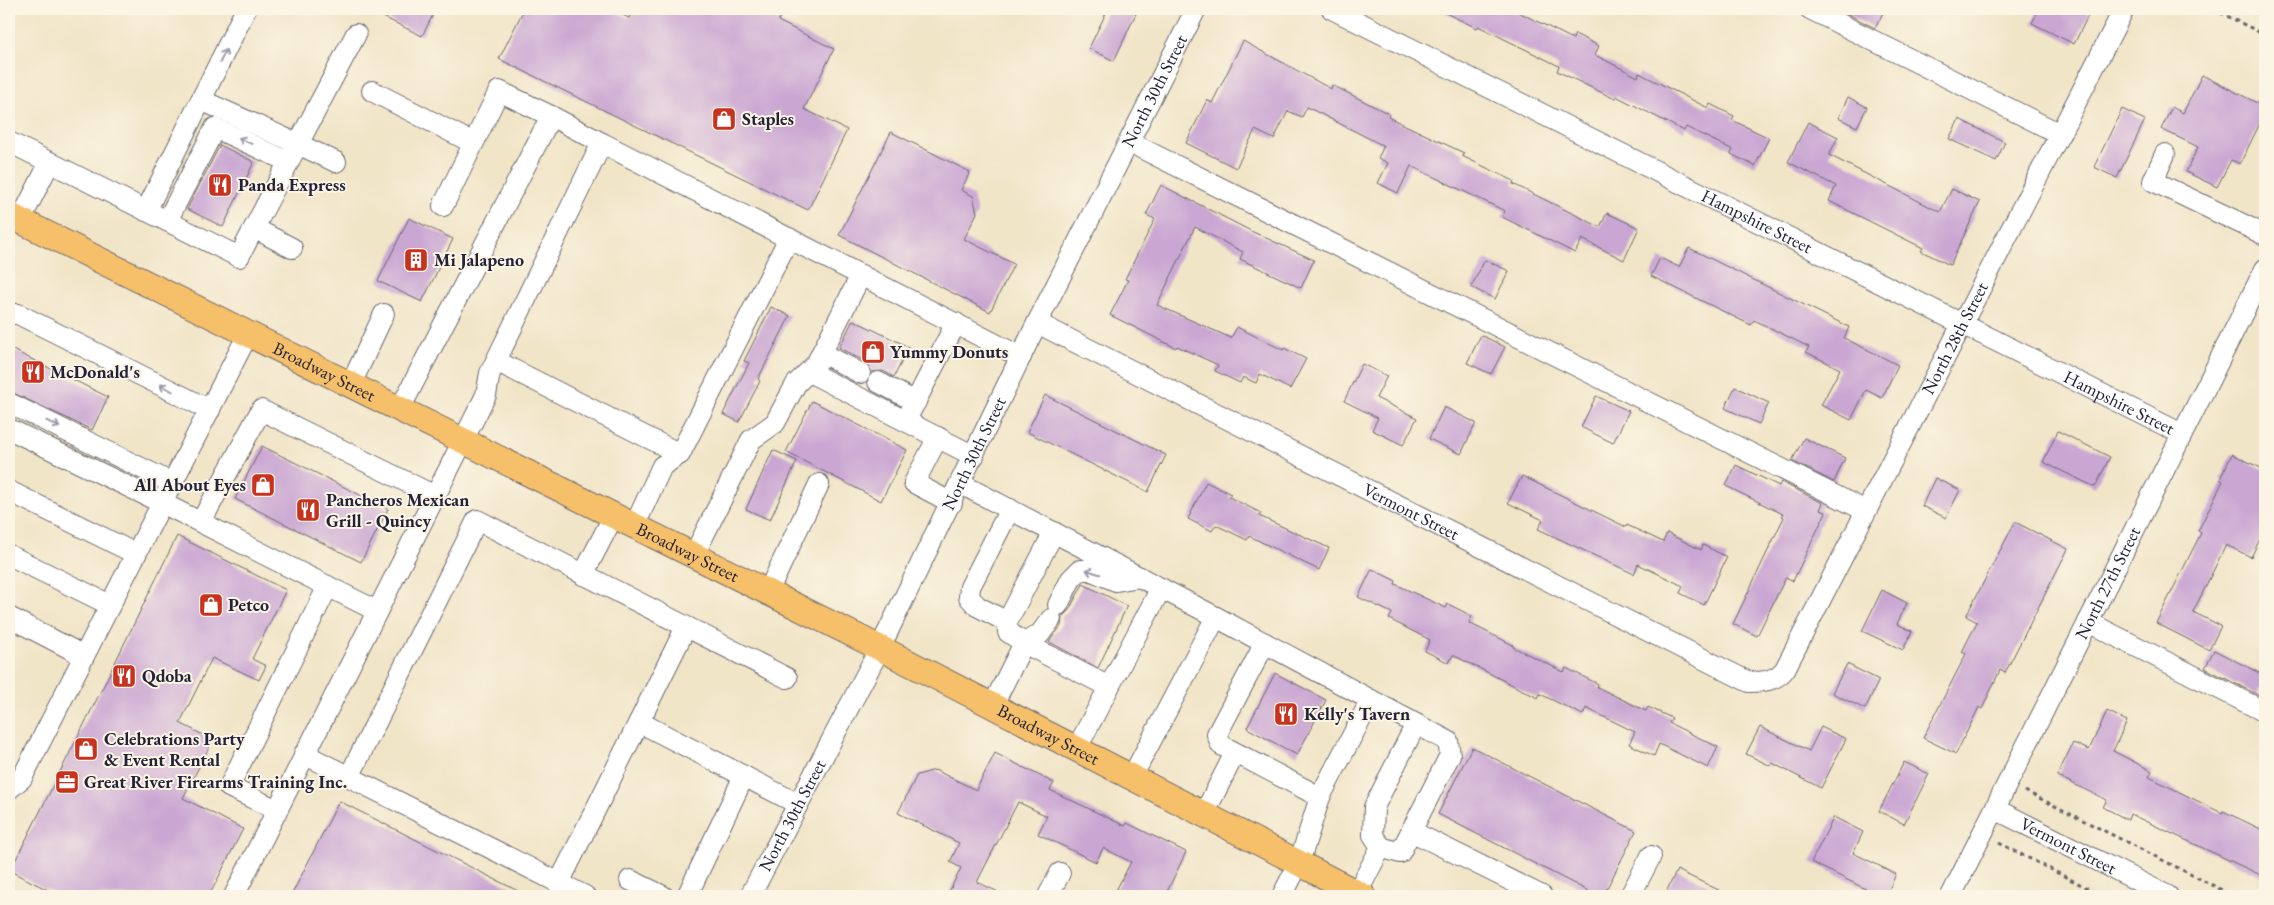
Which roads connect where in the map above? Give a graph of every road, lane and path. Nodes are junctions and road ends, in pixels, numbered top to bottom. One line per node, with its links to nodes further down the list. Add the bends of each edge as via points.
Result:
1 (246, 9): 10 (street, one-way to 1)
2 (1196, 9): 14 (street, North 30th Street)
3 (1332, 9): 36 (street, Hampshire Street)
4 (1810, 9): 12 (street)
5 (2124, 9): 12 (street, North 28th Street)
6 (2213, 9): 8 (path)
7 (356, 34): 17 (street)
8 (2265, 35)
9 (372, 91): 15 (street)
10 (201, 100): 17 (street); 23 (street)
11 (551, 116): 15 (street, via 499,91); 16 (street); 47 (street)
12 (2060, 134): 36 (street, North 28th Street)
13 (9, 142): 19 (street)
14 (1129, 142): 35 (street, North 30th Street); 64 (street)
15 (473, 143): 22 (street)
16 (602, 143): 28 (street); 40 (street)
17 (298, 144): 20 (street); 21 (street)
18 (2165, 154): 27 (street, via 2153,180)
19 (50, 162): 23 (street); 24 (street)
20 (289, 162): 25 (street, one-way to 25, via 215,128); 26 (street)
21 (336, 162)
22 (442, 206)
23 (146, 211): 25 (street)
24 (14, 218): 37 (main road, Broadway Street)
25 (167, 221): 26 (street, via 239,257)
26 (254, 228): 29 (street)
27 (2265, 235)
28 (789, 238): 31 (street); 54 (street)
29 (292, 248)
30 (2265, 270): 51 (street, North 27th Street)
31 (861, 276): 34 (street); 38 (street)
32 (9, 314): 48 (street, one-way to 32, via 18,314)
33 (384, 314): 44 (street)
34 (956, 323): 39 (street); 45 (street)
35 (1037, 323): 39 (street, North 30th Street); 87 (street, Vermont Street, via 1749,682 1773,679)
36 (1962, 324): 51 (street, Hampshire Street); 64 (street, North 28th Street)
37 (248, 334): 44 (main road, Broadway Street); 48 (street)
38 (822, 353): 41 (street); 42 (street)
39 (1021, 357): 55 (street, North 30th Street)
40 (496, 361): 53 (street, via 486,395); 54 (street)
41 (809, 372): 49 (street); 70 (street, via 796,384 775,422 751,440)
42 (860, 373)
43 (878, 382): 45 (street)
44 (351, 384): 47 (main road, Broadway Street)
45 (916, 402): 49 (street)
46 (9, 403): 56 (street, one-way to 56)
47 (400, 409): 53 (main road, Broadway Street)
48 (210, 410): 56 (street)
49 (906, 420): 52 (street)
50 (9, 429): 62 (street)
51 (2182, 434): 81 (street, North 27th Street)
52 (938, 437): 55 (street); 61 (street, via 914,484)
53 (464, 440): 60 (street); 65 (main road, Broadway Street)
54 (680, 454): 65 (street, via 662,466)
55 (974, 456): 58 (street, North 30th Street)
56 (172, 483): 62 (street)
57 (819, 484): 75 (street)
58 (961, 484): 61 (street, North 30th Street); 63 (street)
59 (9, 491): 68 (street)
60 (435, 496): 66 (street, via 261,410); 77 (street)
61 (952, 502): 85 (street, North 30th Street)
62 (162, 503): 66 (street); 68 (street)
63 (1010, 509): 67 (street); 80 (street, via 970,587 969,597 977,606)
64 (1866, 511): 87 (street, North 28th Street)
65 (624, 520): 70 (main road, Broadway Street); 71 (street)
66 (201, 522): 73 (street)
67 (1054, 532): 72 (street); 80 (street)
68 (136, 554): 76 (street)
69 (9, 555): 76 (street)
70 (694, 555): 75 (main road, Broadway Street)
71 (583, 575): 82 (street); 98 (street, via 477,520)
72 (1140, 577): 74 (street); 83 (street, one-way to 83, via 1116,581 1090,570 1080,570 1071,579 1040,634)
73 (328, 586): 77 (street); 106 (street, via 229,787)
74 (1161, 588): 79 (street); 89 (street)
75 (768, 592): 85 (main road, Broadway Street)
76 (110, 605): 86 (street)
77 (377, 611): 97 (street)
78 (9, 617): 86 (street)
79 (1216, 617): 84 (street); 100 (street)
80 (1007, 622): 83 (street, via 1008,632)
81 (2088, 622): 92 (street); 101 (street, North 27th Street)
82 (686, 627): 88 (street); 93 (street)
83 (1024, 643): 89 (street); 91 (street)
84 (1265, 644): 90 (street); 96 (street, via 1217,734 1221,745)
85 (880, 648): 91 (main road, Broadway Street); 104 (street, North 30th Street)
86 (84, 656): 102 (street, via 22,778)
87 (1785, 669)
88 (787, 678)
89 (1109, 687): 95 (street)
90 (1371, 700): 94 (street); 103 (street)
91 (993, 705): 95 (main road, Broadway Street)
92 (2265, 712)
93 (639, 722): 99 (street); 115 (street)
94 (1416, 724): 108 (street, via 1448,741 1450,755); 110 (street, via 1374,807 1373,835)
95 (1076, 748): 100 (main road, Broadway Street)
96 (1235, 753): 103 (street); 107 (street)
97 (304, 754): 98 (street); 106 (street)
98 (349, 776): 115 (street)
99 (744, 776): 104 (street); 120 (street)
100 (1132, 777): 107 (main road, Broadway Street)
101 (2008, 782): 105 (street, North 27th Street); 129 (path)
102 (9, 789)
103 (1320, 797): 112 (street)
104 (798, 804): 121 (street, North 30th Street)
105 (1995, 809): 109 (street, North 27th Street); 128 (street, Vermont Street)
106 (276, 810): 117 (street)
107 (1204, 814): 112 (main road, Broadway Street)
108 (1413, 832): 110 (street, via 1400,853); 124 (street)
109 (1982, 835): 126 (street, North 27th Street); 127 (path)
110 (1380, 847): 116 (street)
111 (1651, 856): 125 (street)
112 (1299, 862): 116 (main road, Broadway Street); 123 (street)
113 (1060, 873): 122 (street)
114 (630, 880): 119 (street)
115 (559, 883): 118 (street)
116 (1360, 895)
117 (234, 896)
118 (585, 896)
119 (663, 896)
120 (687, 896)
121 (750, 896)
122 (1048, 896)
123 (1282, 896)
124 (1542, 896)
125 (1630, 896)
126 (1951, 896)
127 (2103, 896)
128 (2168, 896)
129 (2234, 896)

